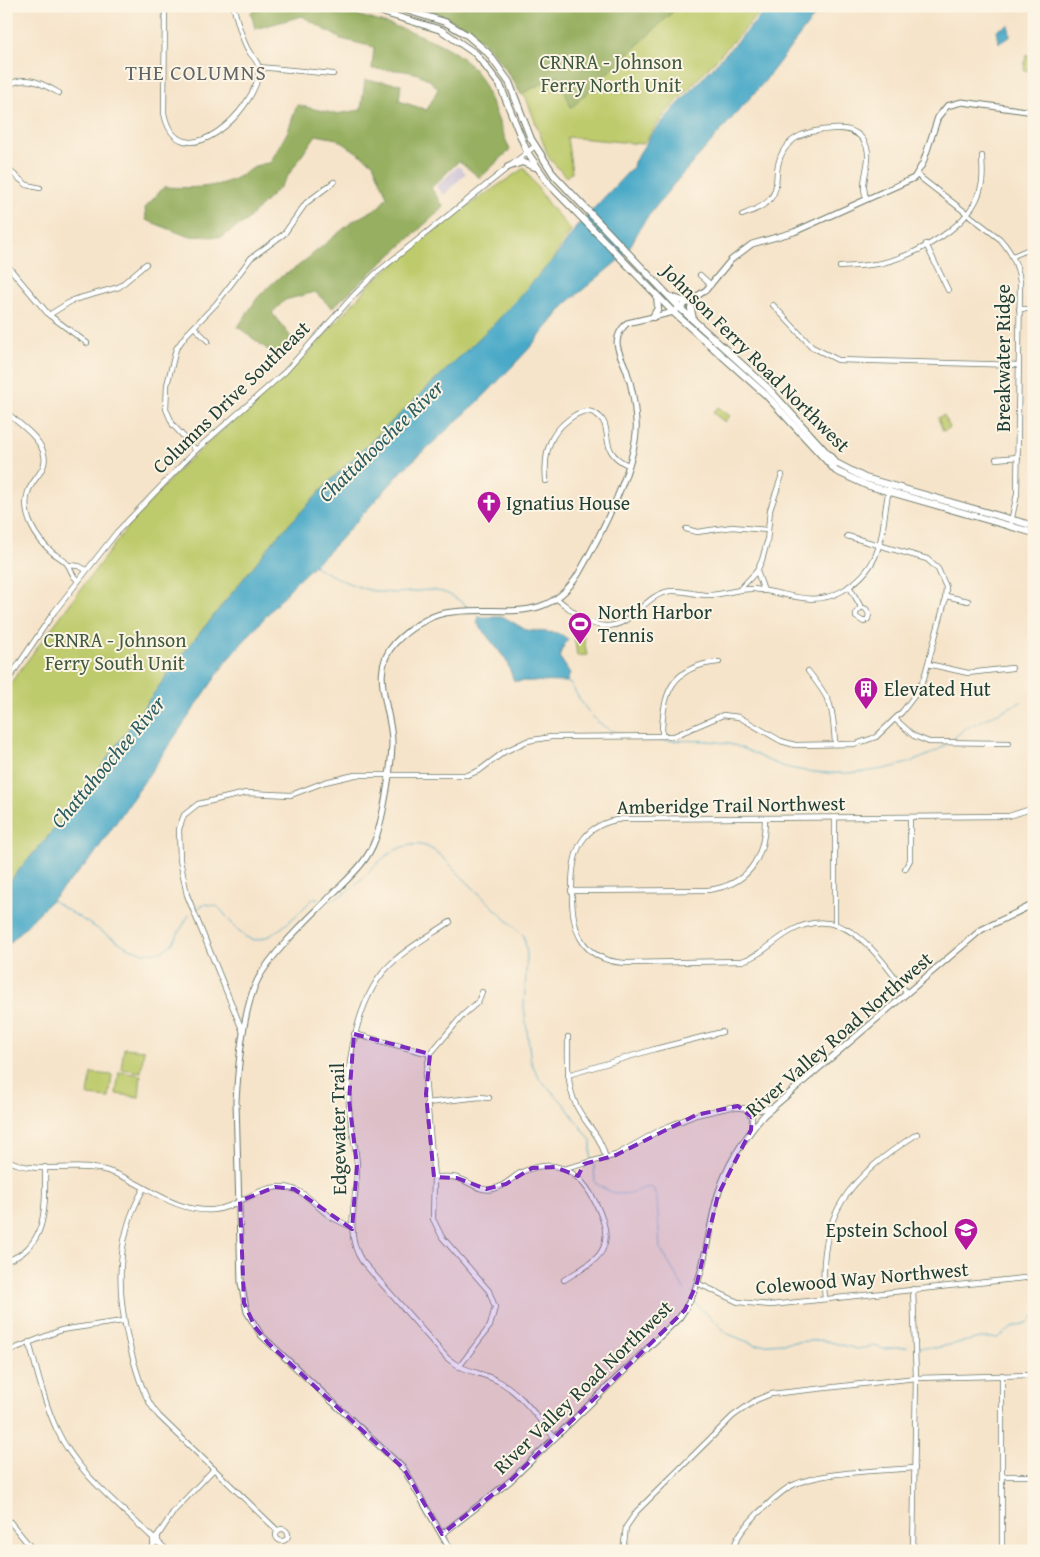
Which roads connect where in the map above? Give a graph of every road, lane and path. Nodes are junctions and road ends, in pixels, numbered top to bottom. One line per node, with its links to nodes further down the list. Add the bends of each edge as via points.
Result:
1 (165, 6): 5 (street, via 164,113 168,126 185,141 209,139 220,133 251,96)
2 (233, 6): 5 (street, via 246,45)
3 (370, 6): 13 (main road, Johnson Ferry Road Northwest, via 432,26 470,48 500,85)
4 (393, 6): 12 (main road, Johnson Ferry Road Northwest, via 445,22 488,53 510,82)
5 (259, 66): 7 (street)
6 (26, 73): 8 (street)
7 (333, 74)
8 (26, 79): 9 (street); 10 (street, via 40,82)
9 (6, 87)
10 (59, 93)
11 (1034, 112): 18 (street, via 962,102 947,106 938,117)
12 (535, 146): 13 (street, Columns Drive Southeast); 34 (main road, Johnson Ferry Road Northwest, via 548,168)
13 (527, 152): 15 (street, Columns Drive Southeast); 16 (main road, Johnson Ferry Road Northwest)
14 (982, 156): 22 (street, via 981,187)
15 (508, 167): 16 (main road, via 522,162); 49 (street, Columns Drive Southeast, via 375,274 285,372)
16 (536, 167): 33 (main road, Johnson Ferry Road Northwest, via 575,212)
17 (6, 168): 20 (street, via 27,185)
18 (917, 175): 21 (street); 22 (street, Breakwater Ridge)
19 (334, 182): 44 (street, via 306,202 284,234 251,258)
20 (40, 188)
21 (867, 199): 23 (street, via 863,187 868,154 863,140 846,129 815,129 799,136 784,150 775,189 769,200); 31 (street, via 794,232 744,248)
22 (966, 213): 24 (street, via 950,231); 26 (street, Breakwater Ridge, via 1000,239)
23 (742, 215)
24 (926, 244): 29 (street, via 884,262); 32 (street)
25 (1034, 247): 26 (street)
26 (1013, 256): 38 (street, Breakwater Ridge, via 1019,277)
27 (6, 264): 41 (street)
28 (146, 264): 41 (street, via 120,287 73,300)
29 (840, 267)
30 (700, 275): 31 (street)
31 (711, 285): 35 (street)
32 (948, 290)
33 (657, 295): 40 (main road, Johnson Ferry Road Northwest); 42 (main road, via 658,308)
34 (670, 297): 35 (main road); 37 (main road, Johnson Ferry Road Northwest)
35 (693, 300): 37 (street); 43 (main road)
36 (773, 305): 47 (street, via 812,347 838,360)
37 (680, 308): 40 (street); 43 (main road, Johnson Ferry Road Northwest)
38 (1019, 309): 39 (street); 47 (street, Breakwater Ridge)
39 (1034, 310)
40 (673, 312): 42 (street); 55 (main road, Johnson Ferry Road Northwest, via 766,395 836,471 854,481)
41 (49, 315): 46 (street)
42 (653, 316): 52 (street, via 627,323 620,331 617,343 628,376 636,419 635,442)
43 (693, 320): 55 (main road, Johnson Ferry Road Northwest, via 768,388 836,463)
44 (194, 327): 45 (street); 49 (street, via 174,356 165,400 173,425)
45 (208, 341)
46 (87, 343)
47 (1018, 365): 50 (street, Breakwater Ridge)
48 (6, 412): 63 (street, via 38,442 44,455 43,470 28,495 27,510 32,528 42,544)
49 (196, 450): 64 (street, Columns Drive Southeast, via 117,532)
50 (1018, 457): 51 (street); 56 (street, Breakwater Ridge, via 1017,494)
51 (996, 459)
52 (628, 465): 54 (street, via 611,454 603,420 593,413 583,412 575,415 553,437 545,468); 71 (street, via 591,550 576,577)
53 (782, 475): 59 (street)
54 (546, 481)
55 (889, 488): 56 (main road, Johnson Ferry Road Northwest); 62 (street)
56 (1011, 522): 57 (main road, Johnson Ferry Road Northwest); 60 (main road, Johnson Ferry Road Northwest)
57 (1034, 526)
58 (686, 529): 59 (street, via 697,532 732,527)
59 (767, 530): 65 (street, via 765,552)
60 (1034, 533)
61 (847, 536): 62 (street)
62 (881, 545): 67 (street, via 869,568); 70 (street, via 922,556 932,562 943,577)
63 (68, 565): 64 (street); 66 (street)
64 (86, 570): 66 (street, Columns Drive Southeast)
65 (757, 571): 68 (street); 69 (street)
66 (78, 581): 78 (street, Columns Drive Southeast)
67 (849, 586): 69 (street, via 834,595 813,599); 73 (street)
68 (740, 589): 69 (street); 71 (street, via 710,595 663,592 648,600 626,621 608,626 588,622)
69 (764, 591)
70 (946, 596): 72 (street); 75 (street)
71 (557, 599): 83 (street, via 525,610 443,613 396,642 386,657 382,678 392,735)
72 (968, 601)
73 (861, 607)
74 (719, 662): 80 (street, via 691,669 671,686 663,706)
75 (928, 664): 76 (street, via 968,674); 79 (street, via 918,691)
76 (1012, 668)
77 (808, 671): 82 (street, via 832,706)
78 (6, 683)
79 (895, 719): 81 (street, via 914,736 929,742); 82 (street, via 869,741)
80 (662, 736): 82 (street, via 684,733 709,719 728,715 746,721 787,744); 83 (street, via 542,738 512,747 468,775)
81 (1009, 743)
82 (835, 744)
83 (388, 774): 98 (street, via 379,828 370,852 272,960 258,980 252,994); 98 (street, via 341,778 291,795 237,794 198,804 184,815 180,829 180,860 187,895 223,978)
84 (1034, 808): 85 (street, Amberidge Trail Northwest, via 1009,816)
85 (910, 817): 87 (street, Amberidge Trail Northwest); 88 (street, via 910,860)
86 (765, 818): 87 (street, Amberidge Trail Northwest); 89 (street, via 764,841 757,860 744,877 728,886 708,890); 89 (street, Amberidge Trail Northwest, via 623,819 606,822 589,832 577,849 572,865)
87 (835, 818): 92 (street)
88 (905, 869)
89 (572, 891): 92 (street, Amberidge Trail Northwest, via 572,918 580,939 596,954 617,962 742,961 759,954 799,927 816,923)
90 (1034, 904): 94 (street, River Valley Road Northwest, via 981,930)
91 (450, 922): 96 (street, Edgewater Trail, via 387,967 364,1007)
92 (835, 925): 94 (street, Amberidge Trail Northwest, via 862,939)
93 (482, 992): 99 (street, via 478,1002)
94 (907, 993): 103 (street, River Valley Road Northwest)
95 (722, 1032): 100 (street)
96 (354, 1034): 99 (street); 116 (street, Edgewater Trail, via 348,1100 357,1166)
97 (568, 1037): 100 (street)
98 (244, 1038): 115 (street, via 235,1128)
99 (430, 1054): 102 (street, via 426,1077)
100 (568, 1075): 107 (street, via 576,1105 598,1136)
101 (489, 1098): 102 (street)
102 (427, 1103): 113 (street)
103 (772, 1107): 104 (street, via 759,1110); 105 (street, River Valley Road Northwest)
104 (745, 1108): 105 (street, via 752,1117); 107 (street, via 731,1107 683,1120)
105 (752, 1128): 120 (street, River Valley Road Northwest, via 722,1183)
106 (917, 1134): 122 (street, via 869,1168 843,1198 825,1249)
107 (606, 1158): 109 (street)
108 (6, 1159): 110 (street)
109 (584, 1164): 111 (street); 112 (street)
110 (45, 1168): 114 (street, via 100,1169); 117 (street, via 45,1209 40,1231 28,1249)
111 (564, 1169): 112 (street); 113 (street, via 532,1168 492,1189 479,1188 457,1178)
112 (578, 1176): 119 (street, via 597,1204 606,1242 594,1260)
113 (434, 1177): 126 (street, via 432,1210 436,1228 489,1291 494,1307 490,1326)
114 (144, 1188): 115 (street, via 176,1204 197,1210 222,1209); 123 (street, via 129,1216 122,1244)
115 (240, 1201): 116 (street, via 275,1187 294,1189 331,1217); 137 (street, via 242,1293 255,1327 268,1343 404,1469)
116 (352, 1227): 126 (street, Edgewater Trail, via 353,1245 362,1261 447,1358)
117 (6, 1261)
118 (1034, 1277): 121 (street, Colewood Way Northwest)
119 (564, 1280)
120 (697, 1284): 122 (street, Colewood Way Northwest, via 738,1302 771,1305); 130 (street, River Valley Road Northwest, via 680,1318)
121 (913, 1290): 122 (street, Colewood Way Northwest); 129 (street)
122 (825, 1299)
123 (123, 1321): 124 (street, via 66,1329); 132 (street, via 149,1404)
124 (29, 1342): 125 (street); 138 (street, via 50,1413 67,1448 88,1474)
125 (6, 1352)
126 (459, 1367): 130 (street, via 493,1378 506,1386)
127 (1002, 1375): 128 (street); 129 (street); 133 (street)
128 (1034, 1375)
129 (916, 1378): 131 (street); 143 (street, via 787,1391 771,1394 744,1408 636,1511 626,1527)
130 (555, 1438): 137 (street, River Valley Road Northwest, via 510,1481)
131 (915, 1468): 144 (street, via 800,1482 777,1495 750,1521); 145 (street)
132 (214, 1469): 136 (street); 138 (street, via 174,1511)
133 (1002, 1476): 134 (street); 146 (street)
134 (1034, 1476)
135 (6, 1517): 139 (street)
136 (278, 1531)
137 (442, 1534): 142 (street)
138 (156, 1540): 140 (street); 141 (street)
139 (34, 1551)
140 (150, 1551)
141 (168, 1551)
142 (451, 1551)
143 (623, 1551)
144 (733, 1551)
145 (913, 1551)
146 (1002, 1551)

